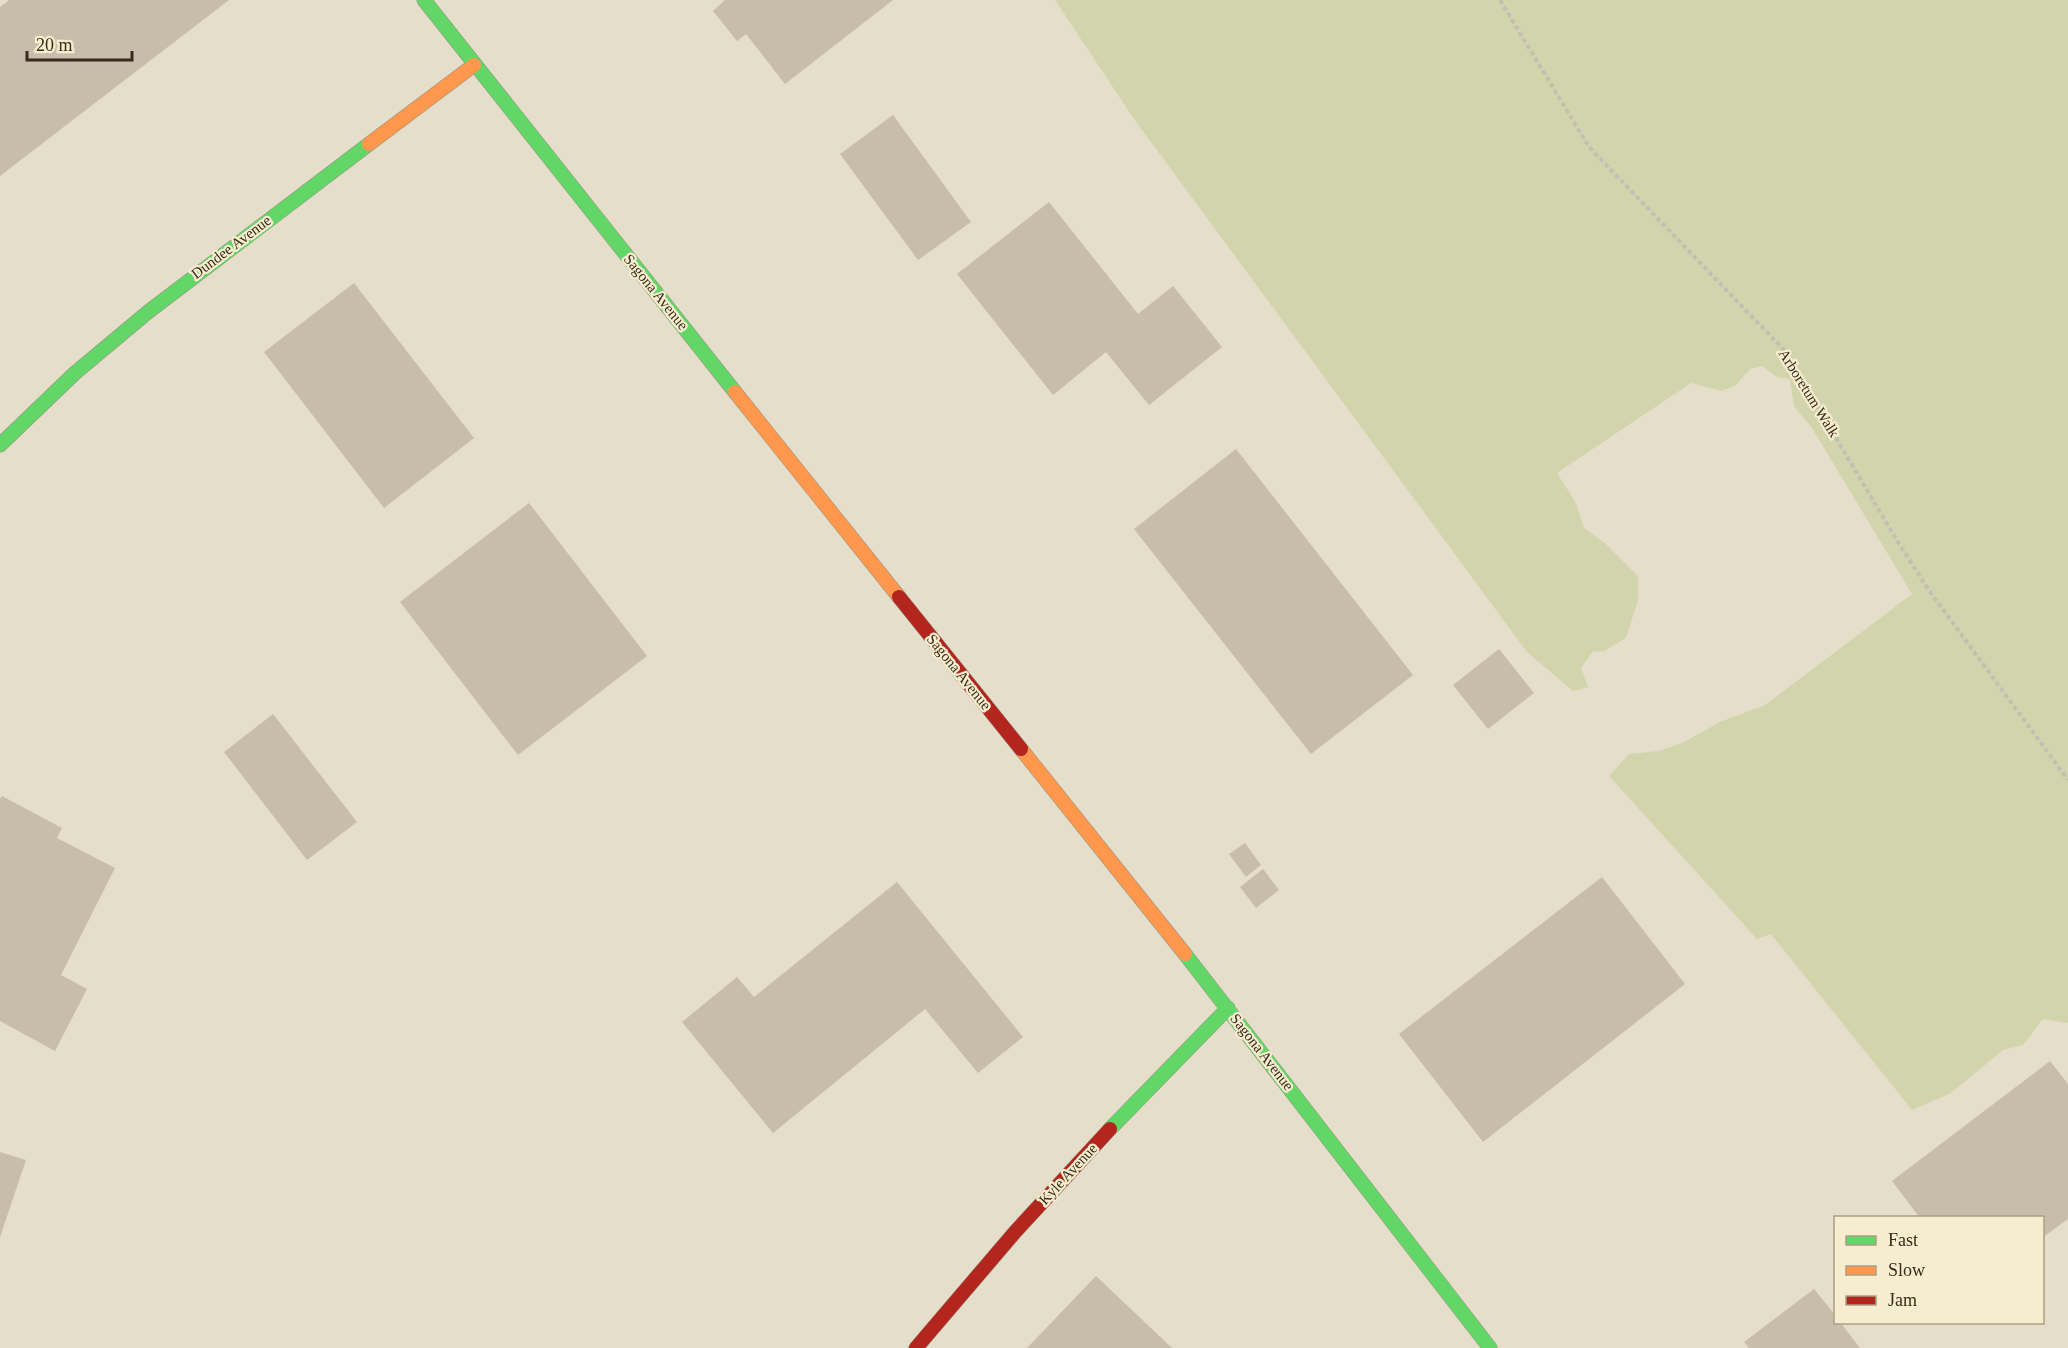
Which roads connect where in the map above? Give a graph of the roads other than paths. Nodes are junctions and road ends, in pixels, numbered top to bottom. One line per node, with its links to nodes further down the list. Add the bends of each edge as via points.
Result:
1 (424, 0): 2 (main road, Sagona Avenue)
2 (474, 64): 3 (main road, Dundee Avenue, via 147,312 75,373); 4 (main road, Sagona Avenue)
3 (0, 445)
4 (1228, 1008): 5 (main road, Kyle Avenue, via 1023,1223); 6 (main road, Sagona Avenue)
5 (916, 1348)
6 (1490, 1348)

